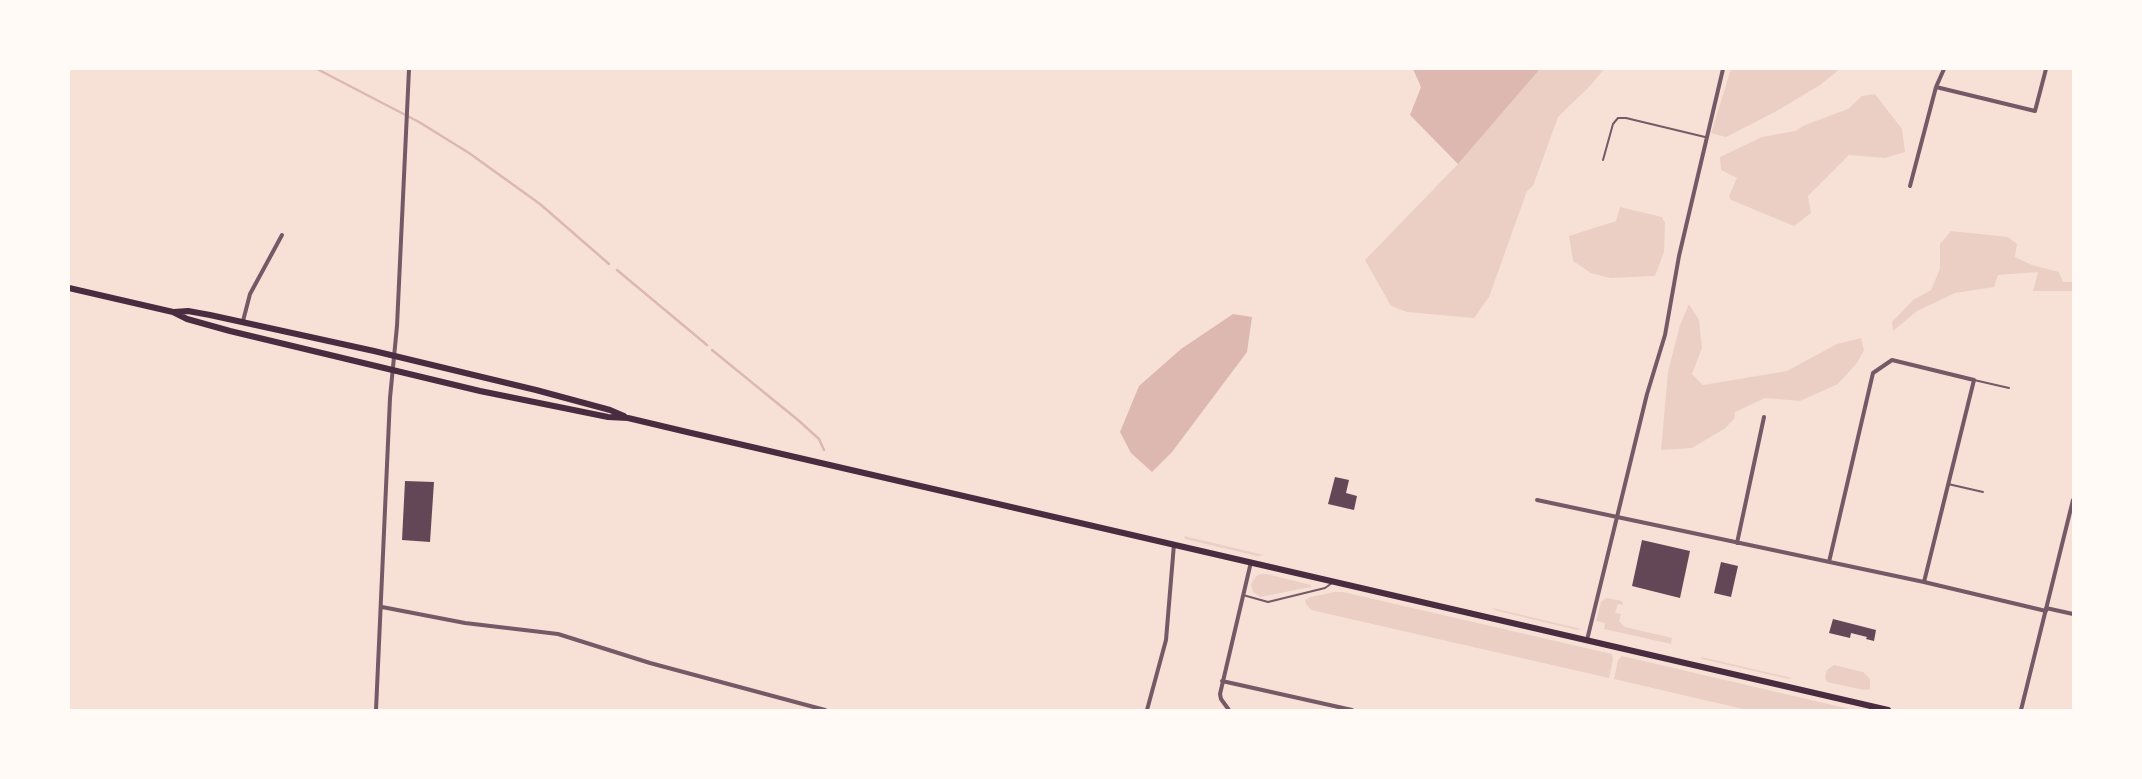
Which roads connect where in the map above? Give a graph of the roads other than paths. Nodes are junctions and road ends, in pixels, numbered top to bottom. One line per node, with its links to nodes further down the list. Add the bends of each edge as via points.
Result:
1 (409, 69): 13 (street)
2 (1723, 69): 6 (street)
3 (1944, 69): 5 (street)
4 (2046, 69): 5 (street, via 2035,112)
5 (1936, 86): 8 (street)
6 (1705, 138): 7 (lane, via 1618,118 1613,124); 23 (street, via 1665,335 1646,394)
7 (1603, 160)
8 (1910, 186)
9 (282, 235): 12 (street, via 250,294)
10 (69, 288): 11 (main road)
11 (173, 312): 12 (main road, via 188,311); 14 (main road, via 230,331)
12 (243, 321): 13 (main road)
13 (393, 356): 14 (street); 18 (main road, via 536,390)
14 (393, 369): 18 (main road, via 526,401); 31 (street)
15 (1974, 380): 16 (lane); 19 (street); 27 (street, via 1892,360 1873,373)
16 (2009, 388)
17 (1764, 417): 24 (street)
18 (628, 418): 25 (main road)
19 (1948, 484): 20 (lane); 29 (street)
20 (1983, 492)
21 (1537, 500): 23 (street)
22 (2073, 500): 32 (street)
23 (1618, 517): 24 (street); 34 (street)
24 (1737, 542): 27 (street)
25 (1174, 544): 26 (main road); 38 (street, via 1166,640)
26 (1251, 562): 28 (main road); 30 (street)
27 (1829, 562): 29 (street)
28 (1334, 582): 30 (lane, via 1325,588 1268,602); 34 (main road)
29 (1924, 582): 32 (street)
30 (1243, 595): 35 (street)
31 (382, 607): 36 (street); 37 (street, via 465,623 558,634 650,663)
32 (2046, 609): 33 (street); 42 (street)
33 (2073, 614)
34 (1587, 640): 41 (main road)
35 (1222, 681): 39 (street, via 1221,699); 40 (street)
36 (376, 710)
37 (825, 710)
38 (1147, 710)
39 (1229, 710)
40 (1351, 710)
41 (1886, 710)
42 (2021, 710)

